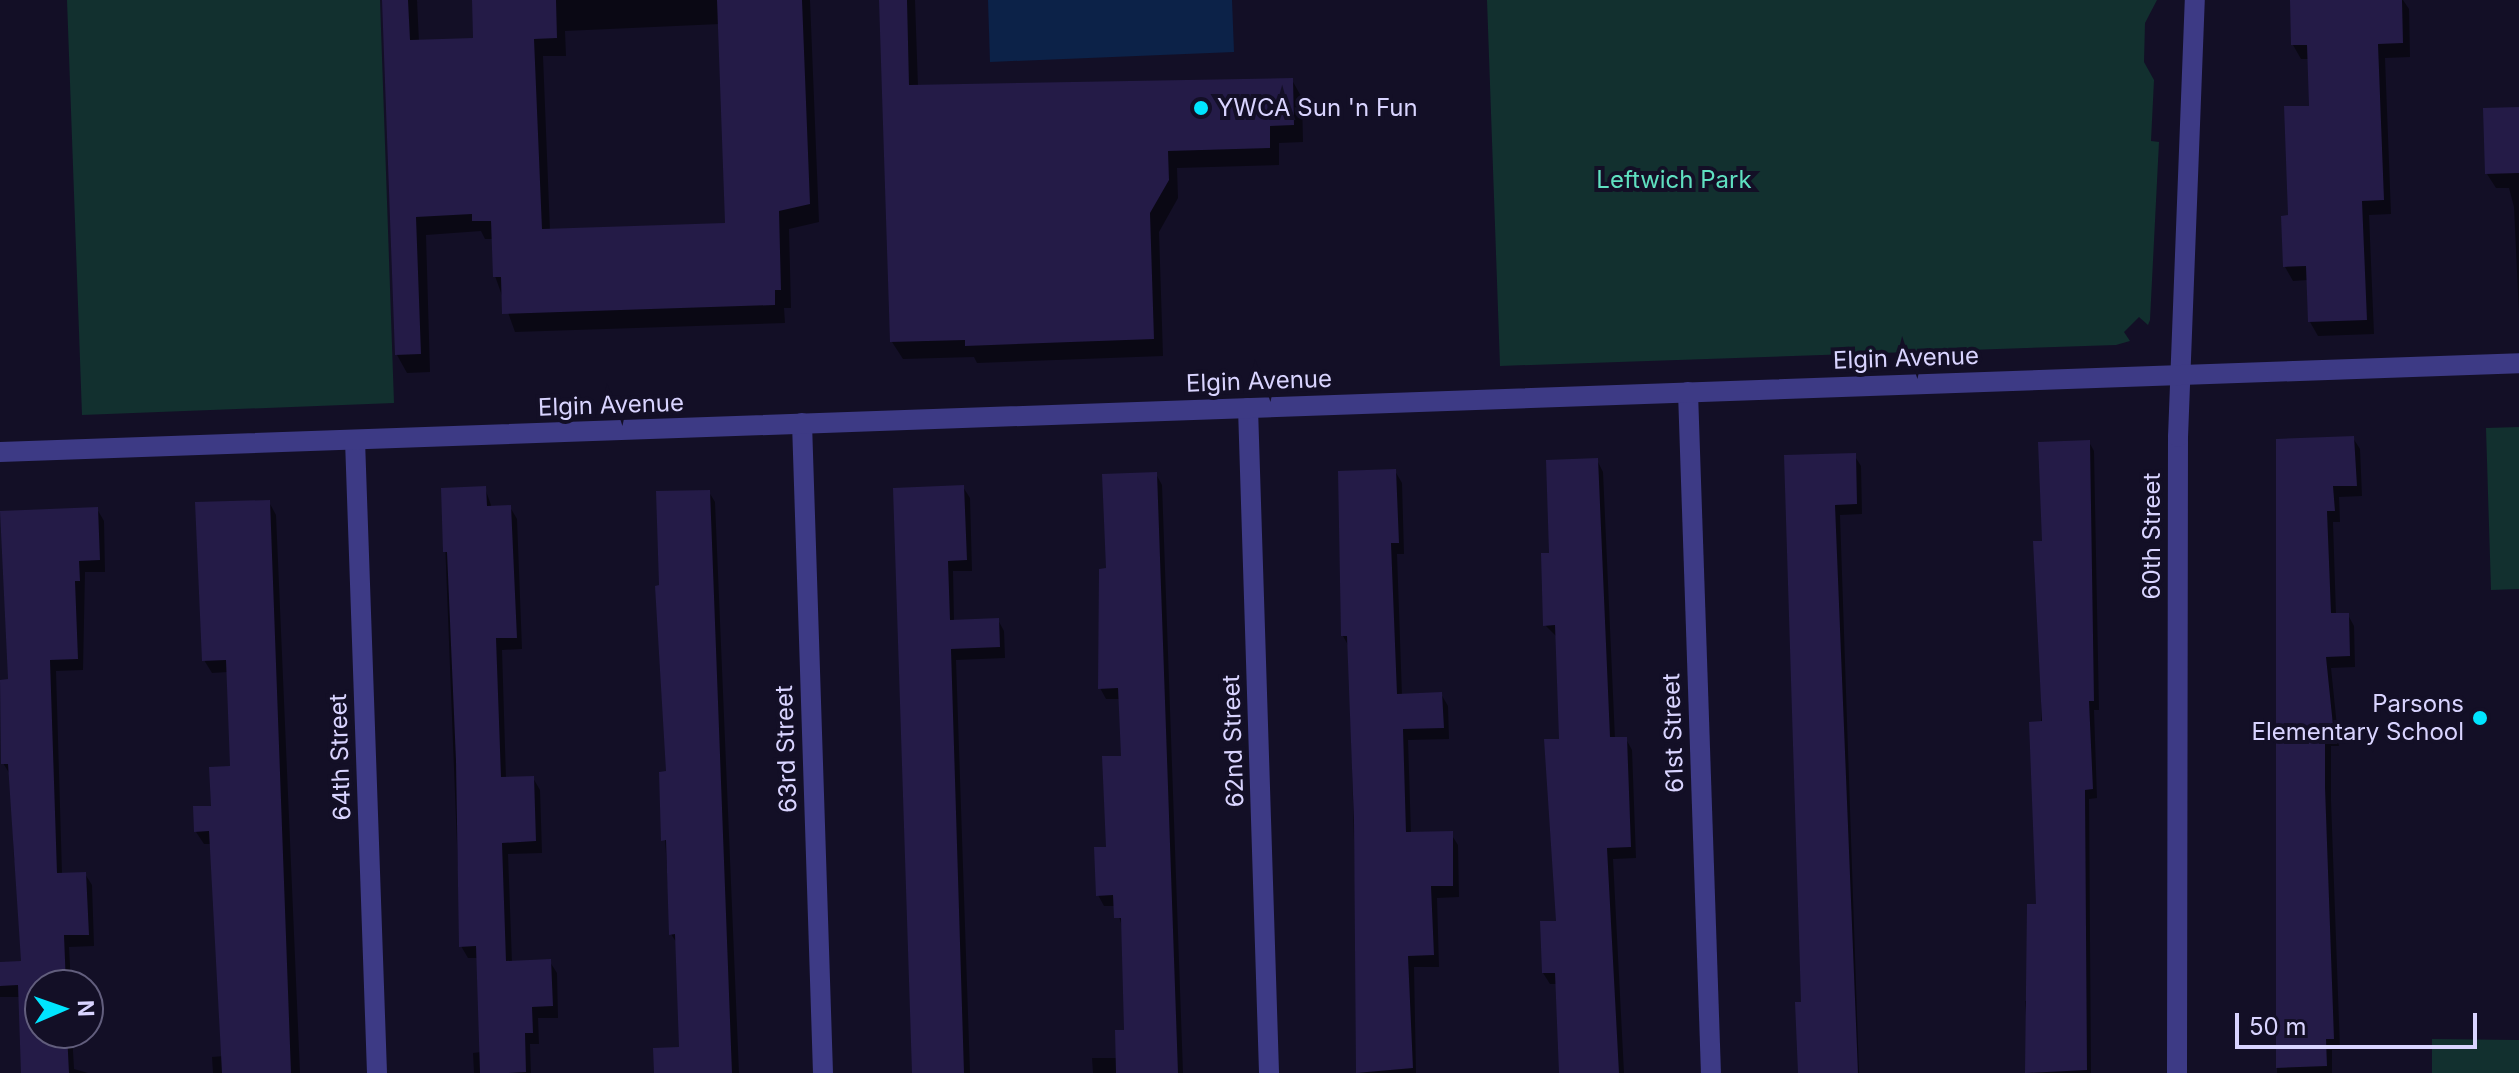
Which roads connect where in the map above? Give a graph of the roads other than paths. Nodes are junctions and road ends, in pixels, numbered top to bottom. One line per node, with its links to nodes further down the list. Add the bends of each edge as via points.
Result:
1 (2195, 0): 3 (street, 60th Street)
2 (2519, 363): 3 (street, Elgin Avenue)
3 (2180, 374): 4 (street, Elgin Avenue); 13 (street, 60th Street)
4 (1688, 392): 5 (street, Elgin Avenue); 12 (street, 61st Street)
5 (1248, 408): 6 (street, Elgin Avenue); 11 (street, 62nd Street)
6 (802, 423): 7 (street, Elgin Avenue); 10 (street, 63rd Street)
7 (355, 440): 8 (street, Elgin Avenue); 9 (street, 64th Street)
8 (0, 452)
9 (377, 1073)
10 (823, 1073)
11 (1269, 1073)
12 (1711, 1073)
13 (2177, 1073)

